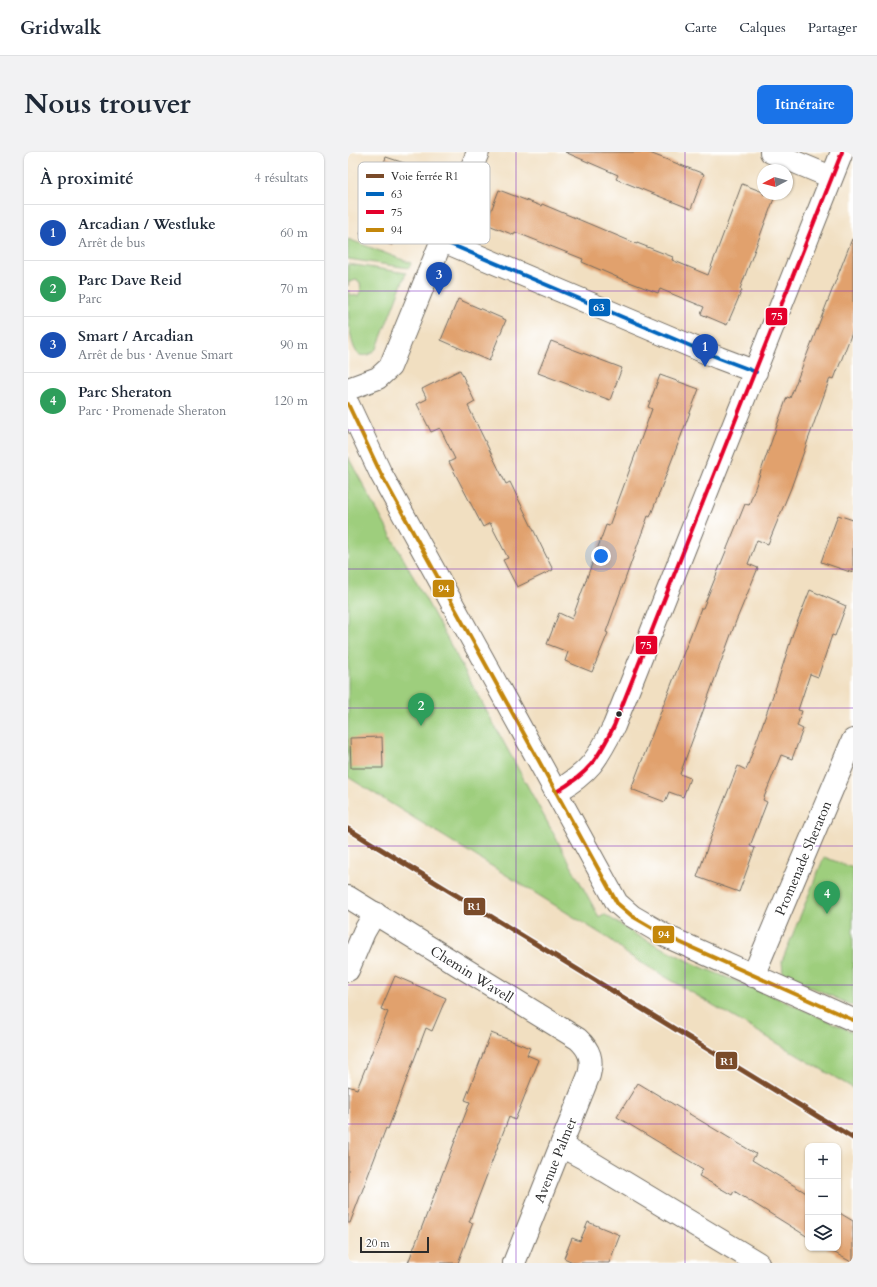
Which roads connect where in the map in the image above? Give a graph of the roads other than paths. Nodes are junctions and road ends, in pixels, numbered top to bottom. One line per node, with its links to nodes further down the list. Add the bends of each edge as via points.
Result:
1 (478, 152): 4 (street)
2 (771, 152): 5 (street)
3 (842, 152): 5 (street)
4 (474, 162)
5 (831, 177): 8 (street)
6 (442, 244): 9 (street, via 390,367 378,378)
7 (450, 244): 8 (street)
8 (756, 372): 12 (street, via 614,726 594,763)
9 (348, 389)
10 (348, 404): 12 (street, via 381,474)
11 (851, 750): 16 (street, Promenade Sheraton)
12 (556, 792): 16 (street, via 617,903 624,910 668,937)
13 (348, 897): 14 (street, Chemin Wavell)
14 (375, 913): 15 (street); 18 (street, Chemin Wavell, via 578,1040 587,1048)
15 (348, 970)
16 (753, 976): 17 (street)
17 (853, 1020)
18 (591, 1057): 19 (street, Avenue Palmer, via 589,1075)
19 (561, 1146): 20 (street, Avenue Palmer); 21 (street)
20 (514, 1263)
21 (758, 1263)

